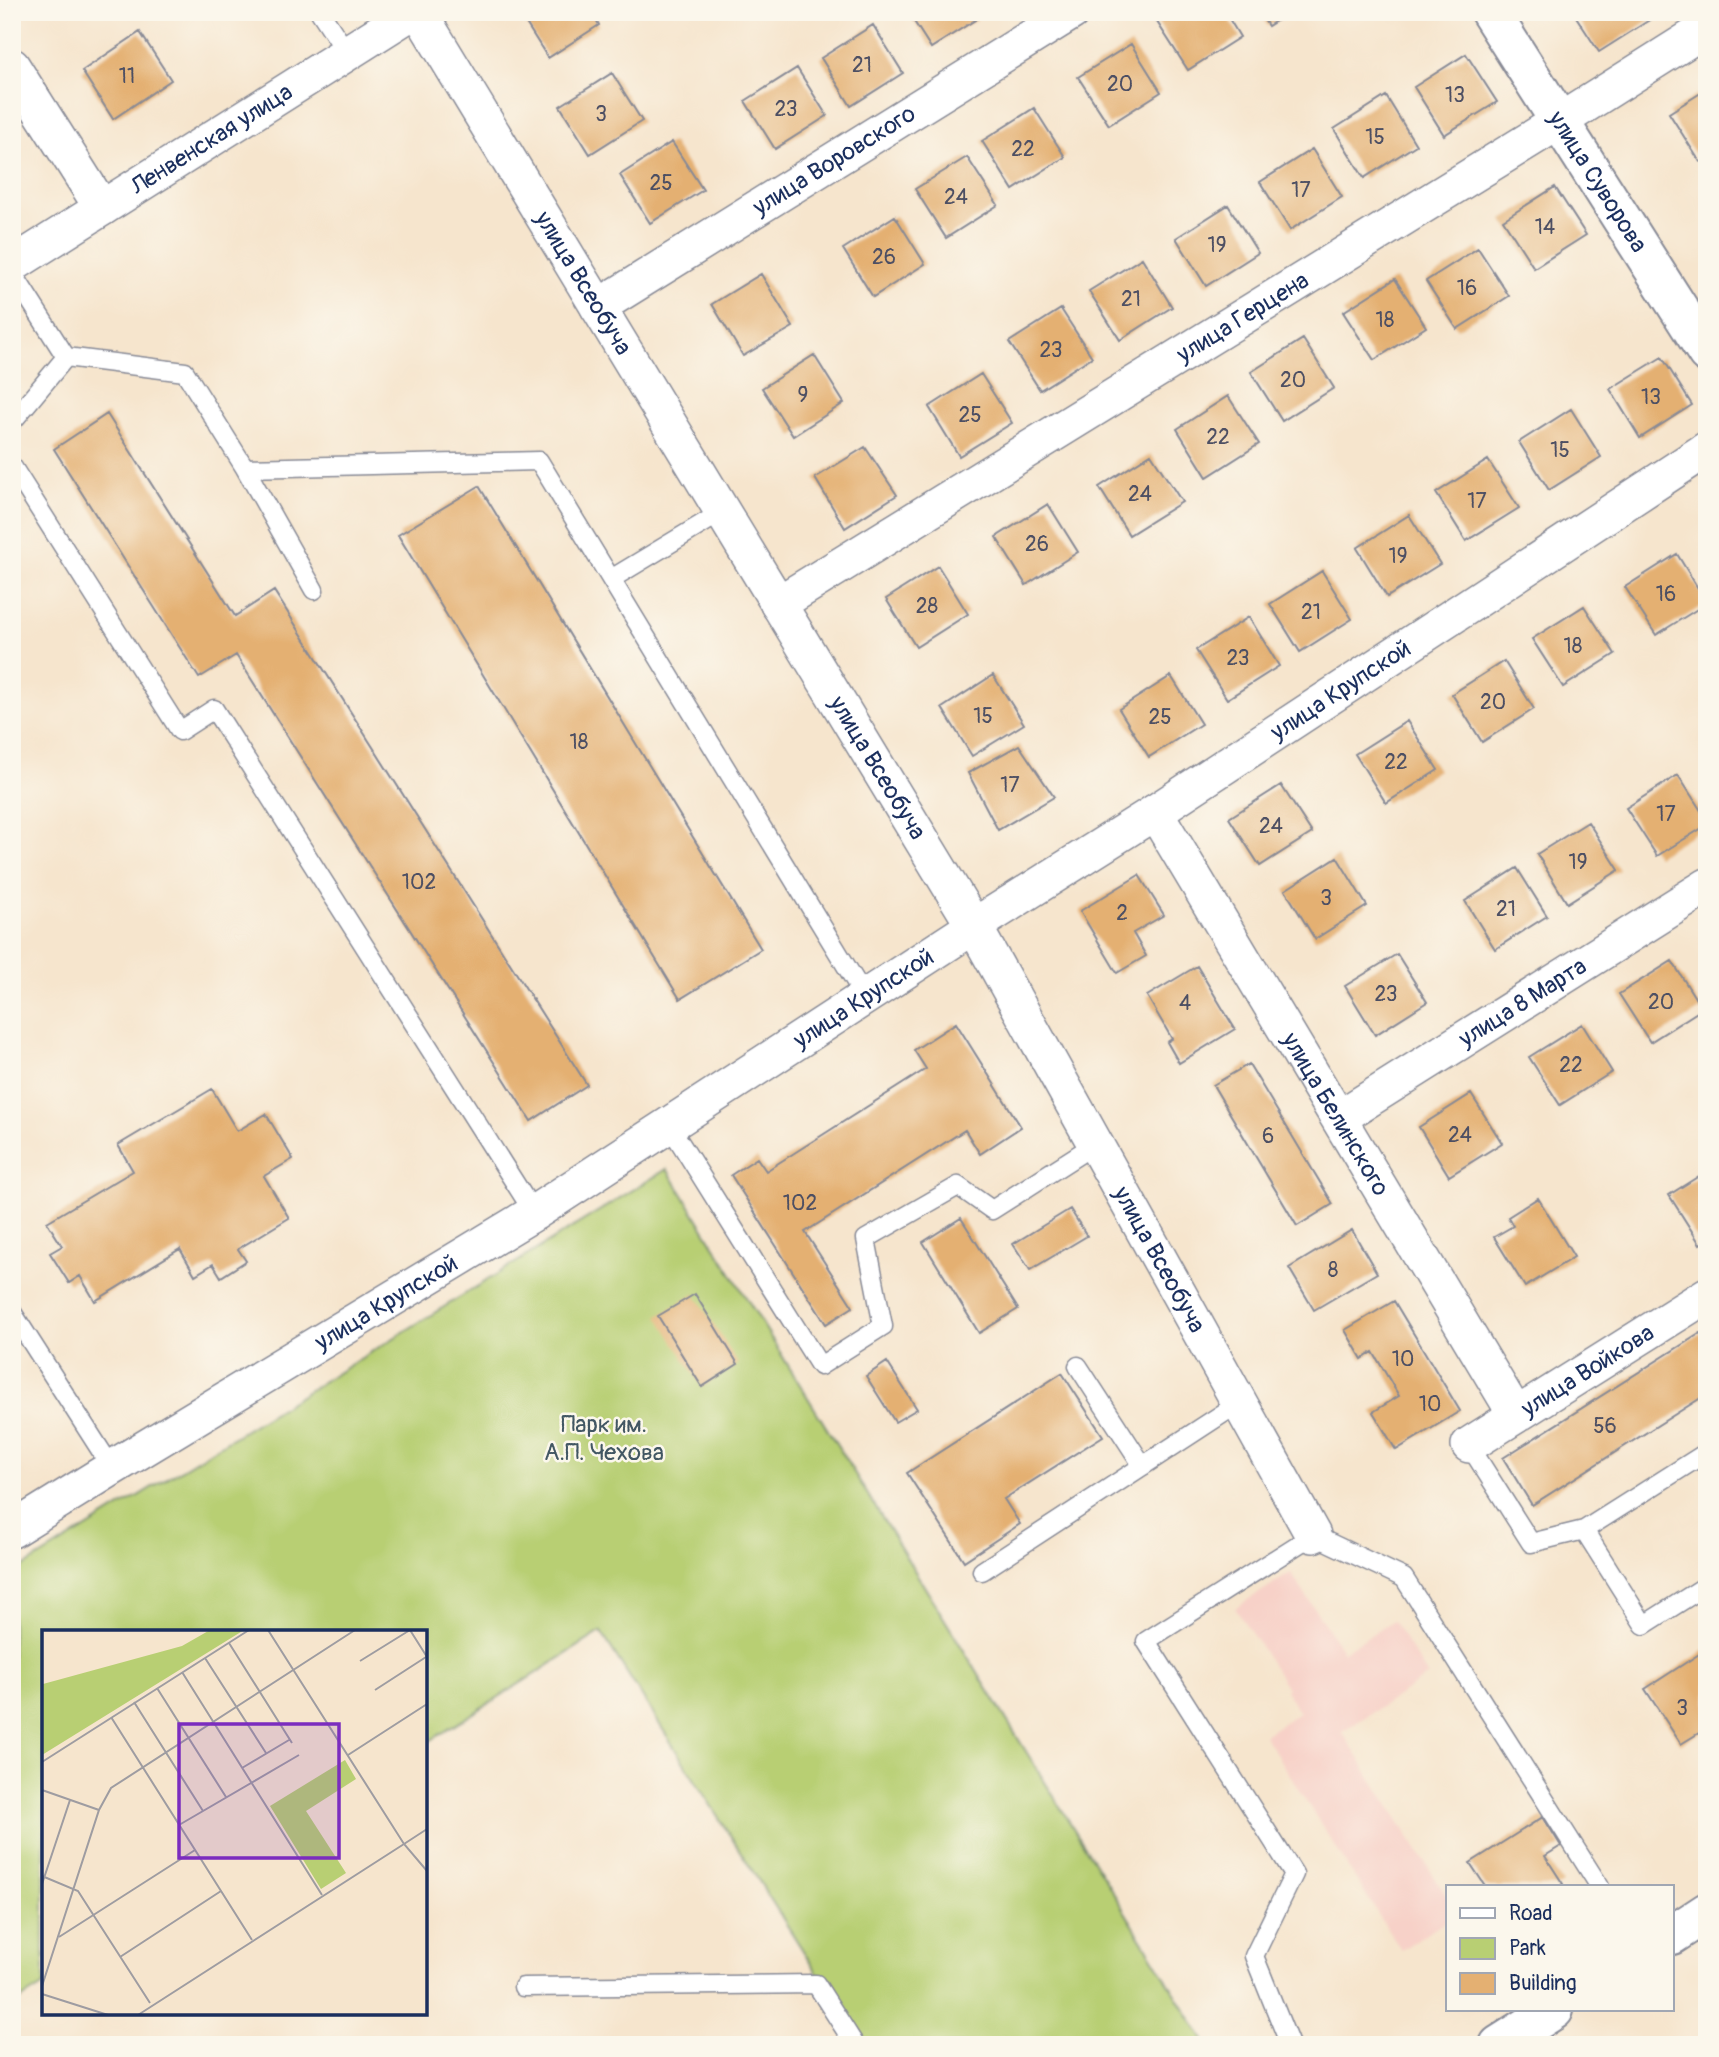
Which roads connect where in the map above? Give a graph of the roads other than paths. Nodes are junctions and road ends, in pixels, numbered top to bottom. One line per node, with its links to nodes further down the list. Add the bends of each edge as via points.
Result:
1 (320, 12): 7 (lane)
2 (412, 12): 7 (street, Ленвенская улица)
3 (419, 12): 13 (street, улица Всеобуча)
4 (1072, 12): 13 (street, улица Воровского)
5 (1490, 12): 9 (street, улица Суворова)
6 (1707, 27): 9 (street, улица Герцена)
7 (346, 54): 10 (street, Ленвенская улица)
8 (12, 66): 10 (street)
9 (1560, 121): 14 (street, улица Суворова); 23 (street, улица Герцена)
10 (102, 208): 11 (street, Ленвенская улица)
11 (12, 265)
12 (12, 272): 15 (lane)
13 (598, 307): 20 (street, улица Всеобуча)
14 (1707, 353)
15 (66, 357): 16 (lane); 19 (lane, via 185,372)
16 (12, 422)
17 (1707, 449): 24 (street, улица Крупской)
18 (12, 466): 31 (lane, via 180,731 214,709)
19 (245, 468): 21 (lane, via 539,461); 22 (lane)
20 (722, 512): 21 (lane); 23 (street, улица Всеобуча)
21 (611, 579): 27 (lane)
22 (314, 590)
23 (778, 604): 26 (street, улица Всеобуча)
24 (1155, 812): 26 (street, улица Крупской); 28 (street, улица Белинского)
25 (1707, 886): 28 (street, улица 8 Марта)
26 (974, 926): 27 (street, улица Крупской); 30 (street, улица Всеобуча)
27 (865, 997): 29 (street, улица Крупской)
28 (1339, 1118): 36 (street, улица Белинского)
29 (669, 1125): 30 (lane, via 820,1366 883,1326 866,1238 958,1186 992,1210); 31 (street, улица Крупской)
30 (1095, 1144): 35 (street, улица Всеобуча)
31 (534, 1213): 40 (street, улица Крупской)
32 (1707, 1295): 36 (street, улица Войкова)
33 (12, 1312): 40 (lane)
34 (1079, 1366): 39 (lane)
35 (1239, 1403): 39 (lane); 43 (street, улица Всеобуча)
36 (1516, 1415): 37 (street, улица Войкова)
37 (1469, 1445): 42 (lane, via 1531,1543)
38 (1707, 1452): 42 (lane)
39 (1143, 1466): 44 (lane)
40 (112, 1468): 41 (street, улица Крупской)
41 (12, 1530)
42 (1584, 1531): 45 (lane, via 1644,1625)
43 (1313, 1535): 46 (lane, via 1404,1578); 52 (lane, via 1146,1642 1294,1874 1254,1956)
44 (982, 1571)
45 (1707, 1585)
46 (1599, 1885)
47 (1707, 1912): 48 (street)
48 (1674, 1934)
49 (523, 1987): 51 (lane, via 816,1984)
50 (1552, 2011): 53 (street)
51 (855, 2045)
52 (1290, 2045)
53 (1499, 2045)

